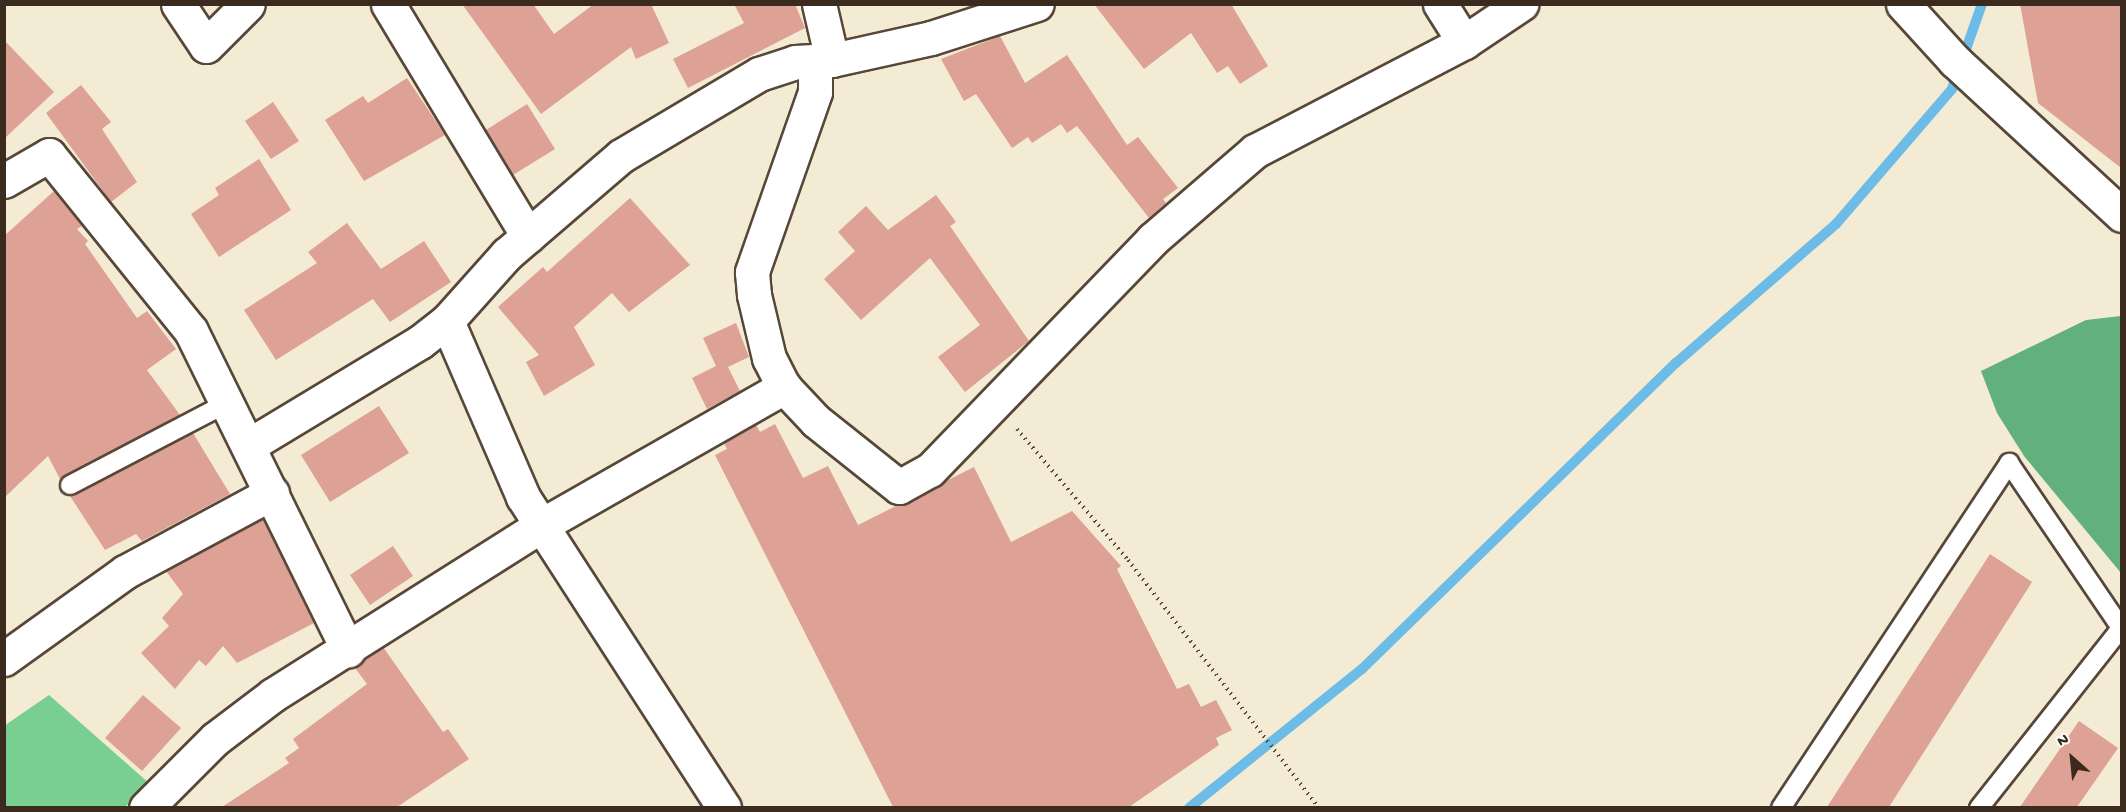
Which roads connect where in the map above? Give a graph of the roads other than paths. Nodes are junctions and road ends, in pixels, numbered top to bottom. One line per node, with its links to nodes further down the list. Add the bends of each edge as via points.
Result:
1 (178, 4): 2 (street, via 207,46)
2 (248, 4)
3 (388, 4): 13 (street)
4 (819, 4): 10 (street)
5 (1037, 4): 10 (street, via 931,38)
6 (1440, 4): 9 (street)
7 (1521, 4): 9 (street)
8 (1904, 4): 12 (street, via 1962,67)
9 (1464, 42): 15 (street, via 1255,151 1153,238 930,470 899,487 816,421)
10 (823, 61): 13 (street, via 795,62 759,74 621,156); 15 (street, via 752,272 770,358)
11 (4, 181): 16 (street, via 49,155 191,331)
12 (2121, 214)
13 (528, 236): 14 (street)
14 (447, 321): 17 (street); 20 (street, via 523,497)
15 (784, 387): 20 (street)
16 (229, 402): 17 (street); 18 (lane)
17 (251, 444): 19 (street)
18 (70, 485)
19 (272, 493): 22 (street); 23 (street, via 125,572)
20 (542, 525): 22 (street); 25 (street)
21 (2121, 629): 26 (lane, via 2009,463); 27 (lane)
22 (348, 650): 24 (street, via 273,695 215,739)
23 (4, 659)
24 (146, 807)
25 (724, 807)
26 (1781, 807)
27 (1978, 807)

